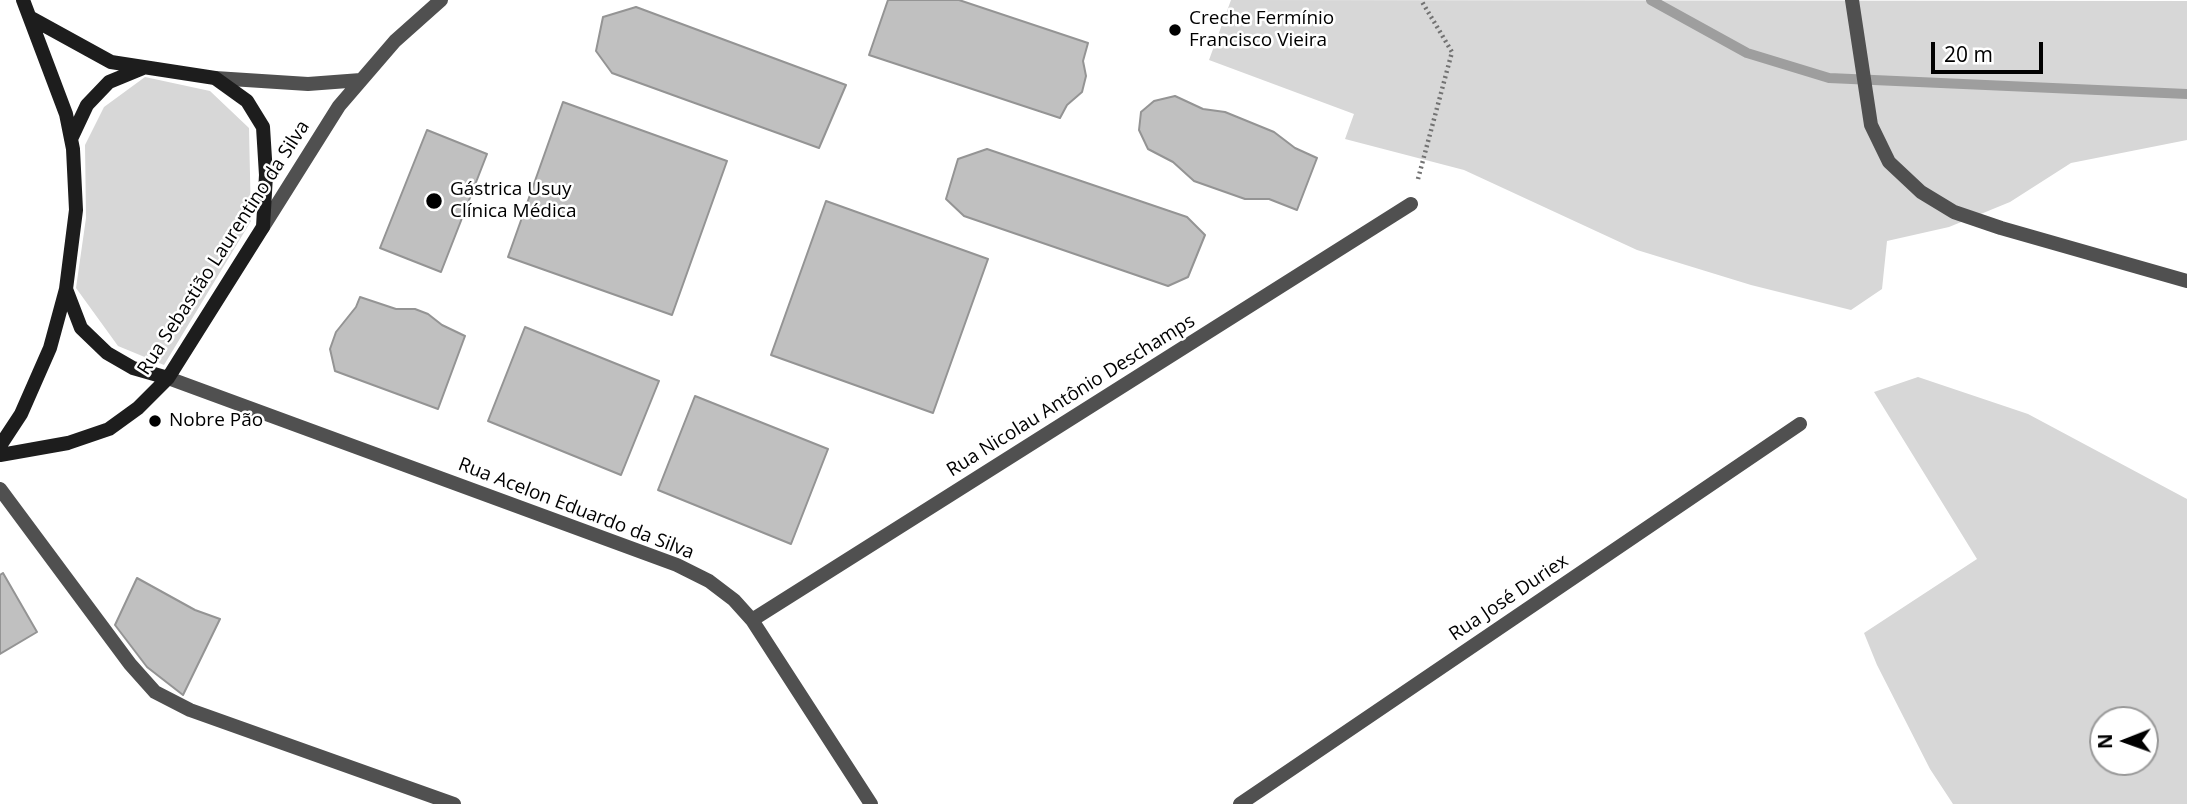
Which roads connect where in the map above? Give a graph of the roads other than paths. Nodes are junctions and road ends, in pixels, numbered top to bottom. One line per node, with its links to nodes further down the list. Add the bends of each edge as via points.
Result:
1 (23, 0): 4 (main road)
2 (441, 0): 7 (street, Rua Sebastião Laurentino da Silva, via 395,41)
3 (1852, 0): 11 (street, via 1871,125 1889,162 1921,192 1954,212 2001,228)
4 (31, 18): 5 (main road, via 111,62); 8 (main road)
5 (144, 68): 6 (main road); 8 (main road, via 109,82 87,105)
6 (215, 78): 7 (street, via 308,85); 10 (main road, via 247,101 263,127)
7 (361, 80): 10 (street, Rua Sebastião Laurentino da Silva, via 339,106)
8 (71, 139): 12 (main road, via 76,210)
9 (1412, 204): 18 (street, Rua Nicolau Antônio Deschamps)
10 (263, 227): 13 (main road, Rua Sebastião Laurentino da Silva)
11 (2187, 281)
12 (66, 289): 13 (main road, via 81,328 107,353 134,368); 15 (main road, via 50,348 22,414)
13 (168, 378): 16 (main road, Rua Sebastião Laurentino da Silva, via 109,429 68,443); 18 (street, Rua Acelon Eduardo da Silva, via 677,565 734,600)
14 (1800, 424): 21 (street, Rua José Duriex)
15 (0, 446)
16 (0, 455)
17 (0, 489): 19 (street, via 155,692 190,710)
18 (752, 620): 20 (street, Rua Acelon Eduardo da Silva)
19 (454, 804)
20 (871, 804)
21 (1240, 804)

